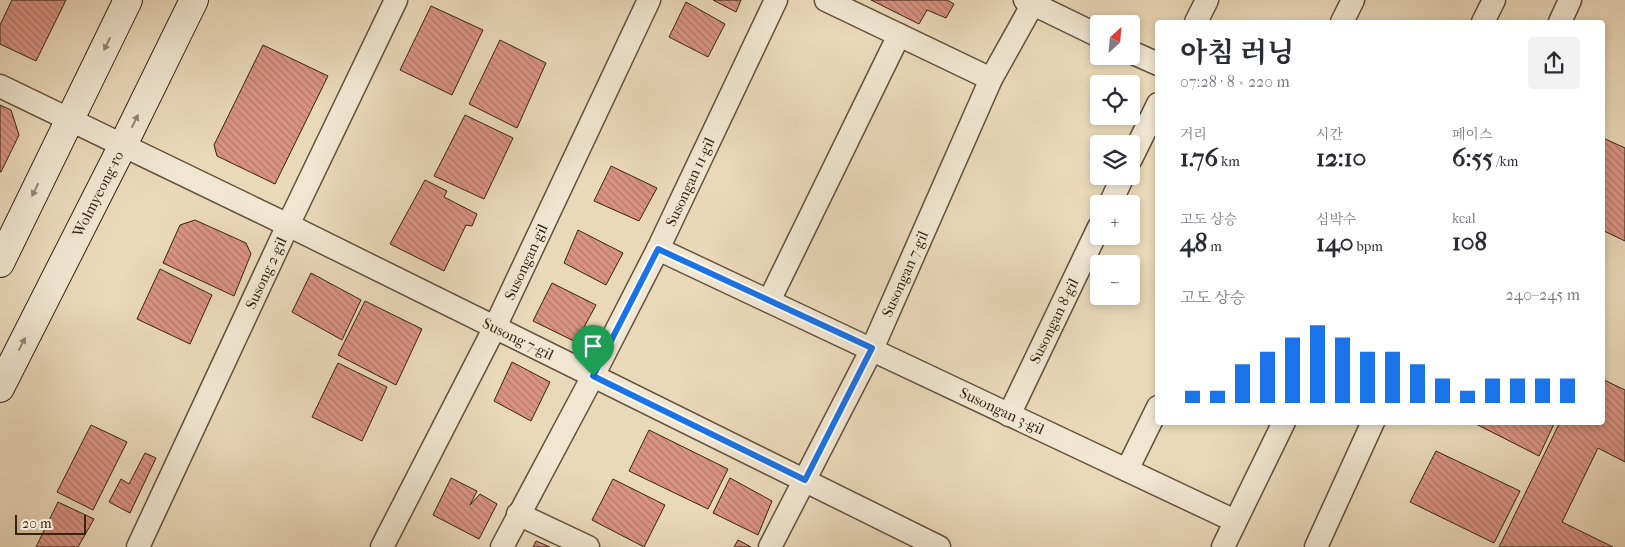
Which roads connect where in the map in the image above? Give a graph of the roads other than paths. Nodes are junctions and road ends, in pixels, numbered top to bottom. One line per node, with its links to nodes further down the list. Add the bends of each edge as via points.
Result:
1 (128, 0): 23 (street, one-way to 23)
2 (194, 0): 25 (street, Wolmyeong-ro, one-way to 2)
3 (396, 0): 26 (street, Susong 2-gil)
4 (648, 0): 31 (street, Susongan-gil)
5 (776, 0): 28 (street, Susongan 11-gil)
6 (826, 0): 17 (street)
7 (1207, 0): 12 (street)
8 (1353, 0): 13 (street)
9 (1494, 0): 14 (street)
10 (1570, 0): 15 (street)
11 (1031, 1): 16 (street); 20 (street, Susongan 7-gil)
12 (1197, 20)
13 (1343, 20)
14 (1484, 20)
15 (1561, 20)
16 (1090, 31)
17 (899, 35): 20 (street); 30 (street)
18 (1140, 56): 19 (street)
19 (1155, 63)
20 (991, 79): 32 (street, Susongan 7-gil)
21 (0, 86): 23 (street, Susong 7-gil)
22 (1155, 110): 24 (street)
23 (70, 119): 25 (street, Susong 7-gil); 29 (street, one-way to 29)
24 (1140, 141)
25 (124, 145): 26 (street, Susong 7-gil); 34 (street, Wolmyeong-ro, one-way to 25)
26 (288, 225): 31 (street, Susong 7-gil); 43 (street, Susong 2-gil)
27 (1090, 245): 36 (street, Susongan 8-gil)
28 (658, 249): 30 (street, Susongan 3-gil); 33 (street, Susongan 11-gil)
29 (0, 263)
30 (769, 301): 32 (street, Susongan 3-gil)
31 (495, 327): 33 (street, Susong 7-gil); 44 (street, Susongan-gil)
32 (872, 348): 36 (street, Susongan 3-gil); 40 (street, Susongan 7-gil)
33 (593, 376): 40 (street, Susong 7-gil); 41 (street, Susongan 11-gil)
34 (0, 388)
35 (1155, 413): 39 (street)
36 (1009, 415): 39 (street, Susongan 3-gil)
37 (1283, 425): 42 (street)
38 (1372, 425): 50 (street)
39 (1128, 470): 42 (street, Susongan 3-gil)
40 (805, 480): 47 (street, Susongan 7-gil); 48 (street, Susong 7-gil)
41 (518, 514): 45 (street, Susongan 11-gil); 46 (street)
42 (1235, 521): 49 (street)
43 (138, 547)
44 (382, 547)
45 (502, 547)
46 (588, 547)
47 (770, 547)
48 (939, 547)
49 (1223, 547)
50 (1316, 547)

